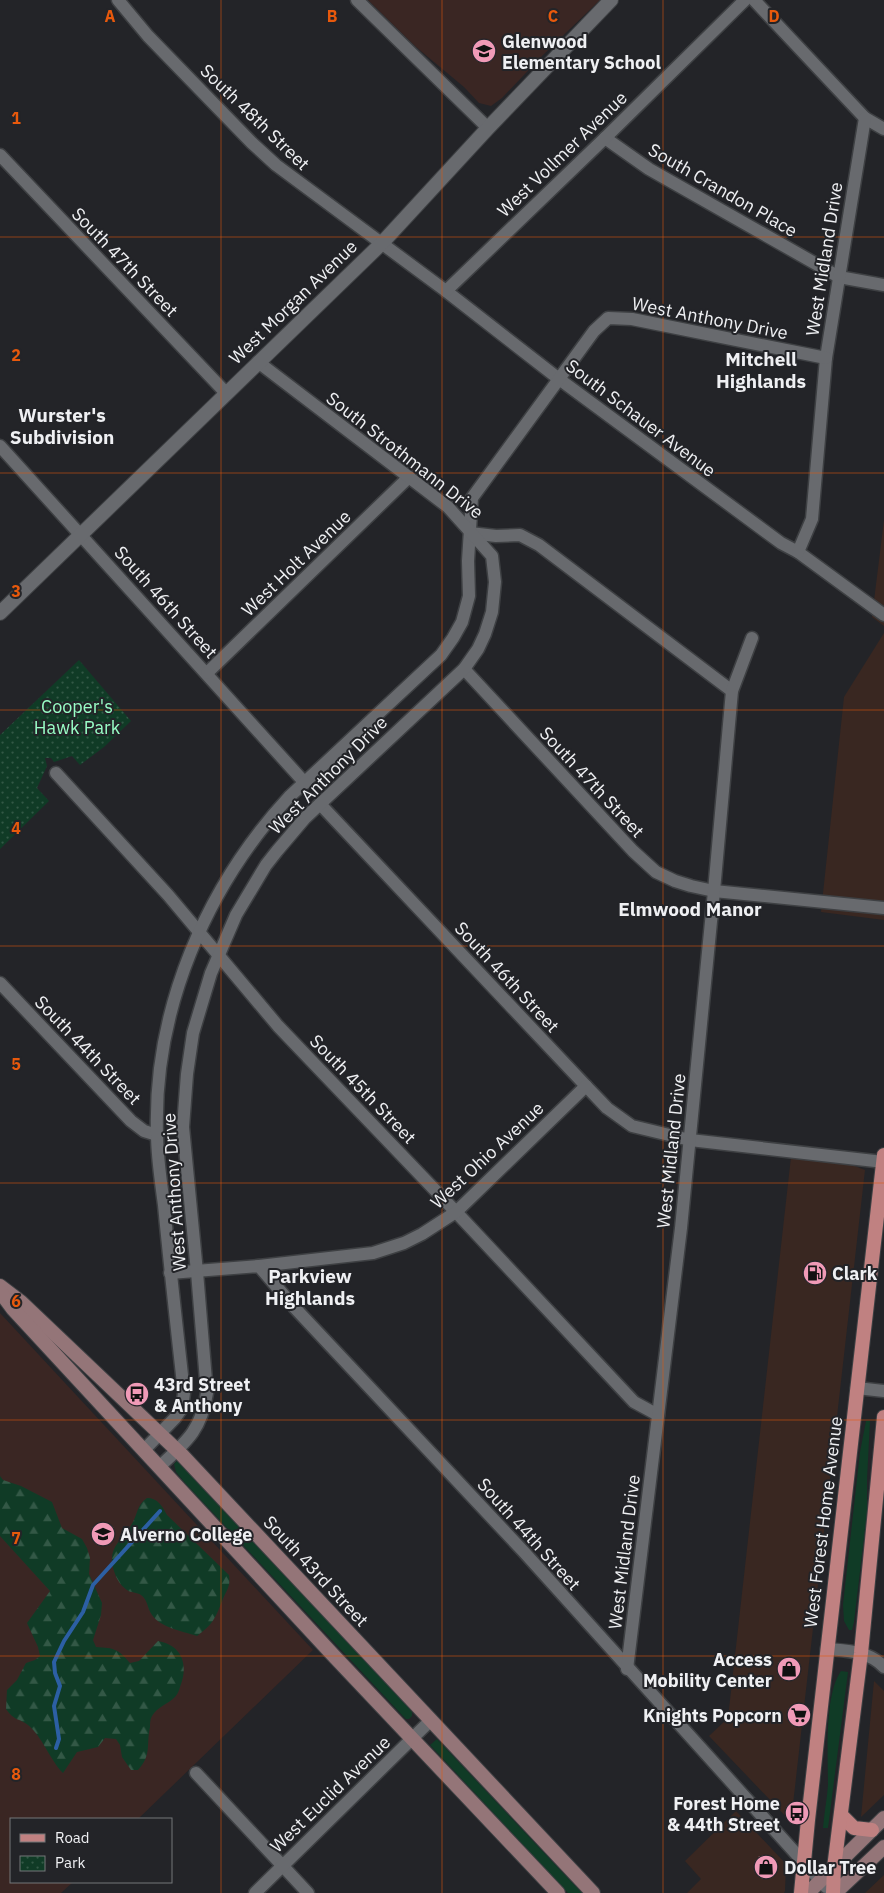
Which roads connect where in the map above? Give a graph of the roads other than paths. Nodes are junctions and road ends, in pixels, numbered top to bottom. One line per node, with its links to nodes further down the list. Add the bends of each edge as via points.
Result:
1 (118, 0): 12 (street, South 48th Street, via 148,36 252,143 300,185)
2 (357, 0): 8 (street)
3 (617, 0): 6 (street, West Morgan Avenue)
4 (745, 0): 10 (street, West Vollmer Avenue)
5 (754, 0): 7 (street)
6 (607, 5): 8 (street, West Morgan Avenue)
7 (865, 118): 9 (street); 13 (street, West Midland Drive)
8 (488, 128): 12 (street, West Morgan Avenue)
9 (884, 129)
10 (604, 138): 13 (street, South Crandon Place, via 649,169); 15 (street, West Vollmer Avenue)
11 (0, 155): 19 (street, South 47th Street)
12 (382, 243): 15 (street, South Schauer Avenue); 17 (street, West Morgan Avenue)
13 (839, 277): 14 (street, South Crandon Place); 16 (street, West Midland Drive)
14 (884, 285)
15 (446, 291): 18 (street, South Schauer Avenue)
16 (826, 358): 18 (street, West Anthony Drive, via 632,319 608,318 594,331); 24 (street, West Midland Drive, via 812,519)
17 (258, 362): 19 (street, West Morgan Avenue); 21 (street, South Strothmann Drive)
18 (559, 379): 22 (street, West Anthony Drive, via 472,498); 24 (street, South Schauer Avenue, via 781,543)
19 (226, 393): 23 (street, West Morgan Avenue)
20 (0, 446): 23 (street, South 46th Street)
21 (409, 477): 22 (street, South Strothmann Drive, via 448,507); 29 (street, West Holt Avenue)
22 (470, 533): 28 (street, West Anthony Drive, via 492,556 495,582 492,612 485,634); 30 (street, South Strothmann Drive, via 520,535 533,541); 32 (street, West Anthony Drive, via 469,596 462,622 453,638 441,655)
23 (81, 534): 25 (street, West Morgan Avenue); 29 (street, South 46th Street)
24 (798, 552): 26 (street, South Schauer Avenue)
25 (0, 613)
26 (884, 615)
27 (752, 638): 30 (street, West Midland Drive)
28 (464, 669): 33 (street, West Anthony Drive); 34 (street, South 47th Street, via 646,864 675,881)
29 (207, 673): 32 (street, South 46th Street)
30 (732, 691): 34 (street, West Midland Drive)
31 (56, 774): 36 (street, South 45th Street)
32 (304, 783): 36 (street, West Anthony Drive, via 274,813 246,850)
33 (320, 804): 37 (street, West Anthony Drive, via 266,865 236,915); 39 (street, South 46th Street)
34 (714, 891): 35 (street, South 47th Street); 41 (street, West Midland Drive)
35 (884, 908)
36 (199, 932): 37 (street, South 45th Street); 40 (street, West Anthony Drive, via 170,1018 158,1087)
37 (218, 956): 43 (street, South 45th Street, via 278,1026); 45 (street, West Anthony Drive, via 194,1033 183,1113)
38 (0, 983): 40 (street, South 44th Street, via 131,1121 144,1131)
39 (586, 1086): 41 (street, South 46th Street, via 607,1108 632,1126); 43 (street, West Ohio Avenue)
40 (157, 1135): 46 (street, West Anthony Drive)
41 (690, 1140): 42 (street, South 46th Street); 51 (street, West Midland Drive)
42 (884, 1160): 49 (main road, West Forest Home Avenue)
43 (456, 1212): 44 (street, West Ohio Avenue, via 410,1240 373,1253); 51 (street, South 45th Street, via 634,1402)
44 (259, 1266): 45 (street); 60 (street, South 44th Street, via 524,1552)
45 (197, 1272): 46 (street); 55 (street, West Anthony Drive, via 207,1393 205,1409 194,1434)
46 (170, 1273): 53 (street, West Anthony Drive, via 184,1393 182,1408)
47 (0, 1286): 53 (main road, South 43rd Street, via 21,1302)
48 (0, 1291): 54 (main road)
49 (857, 1388): 50 (street); 57 (main road, West Forest Home Avenue)
50 (884, 1391)
51 (658, 1415): 60 (street, West Midland Drive)
52 (884, 1417): 58 (main road)
53 (160, 1434): 54 (street, West Anthony Drive); 55 (main road, South 43rd Street)
54 (144, 1450): 56 (main road)
55 (177, 1450): 56 (street, West Anthony Drive); 61 (main road, South 43rd Street)
56 (159, 1467): 62 (main road)
57 (827, 1649): 58 (street); 68 (main road, West Forest Home Avenue)
58 (861, 1653): 59 (street); 64 (main road)
59 (884, 1667)
60 (627, 1669): 68 (street, South 44th Street)
61 (430, 1720): 62 (street, West Euclid Avenue); 75 (main road, South 43rd Street)
62 (413, 1738): 69 (street, West Euclid Avenue); 74 (main road)
63 (196, 1773): 69 (street)
64 (841, 1815): 66 (main road, via 854,1828); 70 (main road)
65 (884, 1818): 66 (main road)
66 (872, 1830): 70 (main road)
67 (884, 1847): 78 (main road)
68 (804, 1863): 71 (street, South 44th Street); 76 (main road, West Forest Home Avenue)
69 (282, 1865): 72 (street, West Euclid Avenue); 73 (street)
70 (834, 1868): 71 (main road); 78 (main road)
71 (821, 1881): 77 (main road); 78 (street, South 44th Street)
72 (255, 1893)
73 (308, 1893)
74 (558, 1893)
75 (593, 1893)
76 (801, 1893)
77 (808, 1893)
78 (833, 1893)

